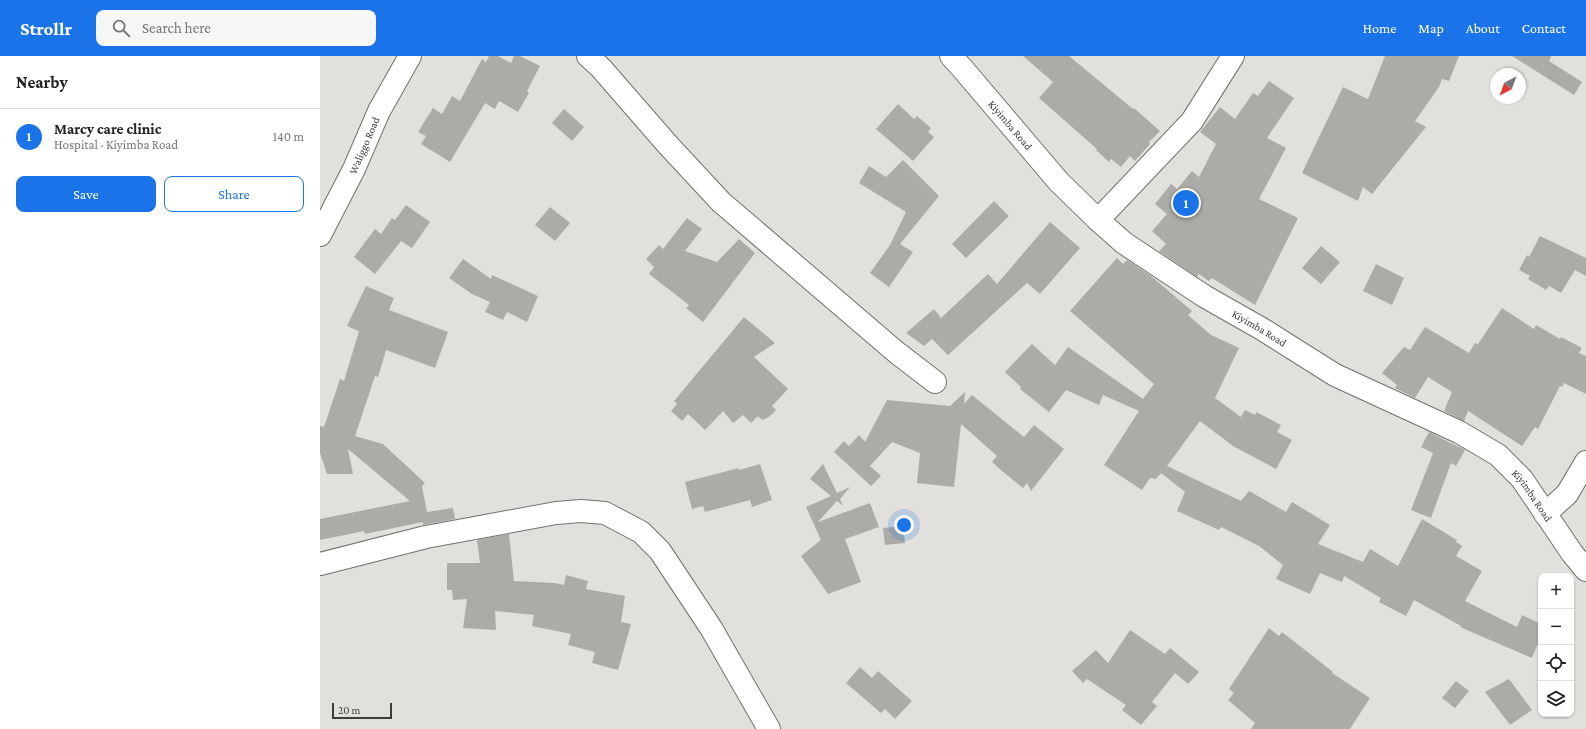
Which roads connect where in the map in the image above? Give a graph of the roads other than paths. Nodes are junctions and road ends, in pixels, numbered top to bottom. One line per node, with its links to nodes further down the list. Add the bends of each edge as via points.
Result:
1 (410, 56): 6 (street, Waliggo Road, via 380,111)
2 (588, 56): 7 (street, via 721,202 896,352)
3 (950, 56): 5 (street, Kiyimba Road, via 1059,182)
4 (1233, 56): 5 (street, via 1192,122)
5 (1098, 220): 9 (street, Kiyimba Road, via 1124,242 1204,296 1335,375 1459,432 1498,455 1522,479)
6 (320, 235)
7 (935, 382)
8 (1586, 462): 9 (street, via 1567,494)
9 (1545, 514): 11 (street, Kiyimba Road)
10 (320, 564): 12 (street, via 426,537 556,513 605,513 641,532 660,551 711,628)
11 (1586, 570)
12 (768, 729)

